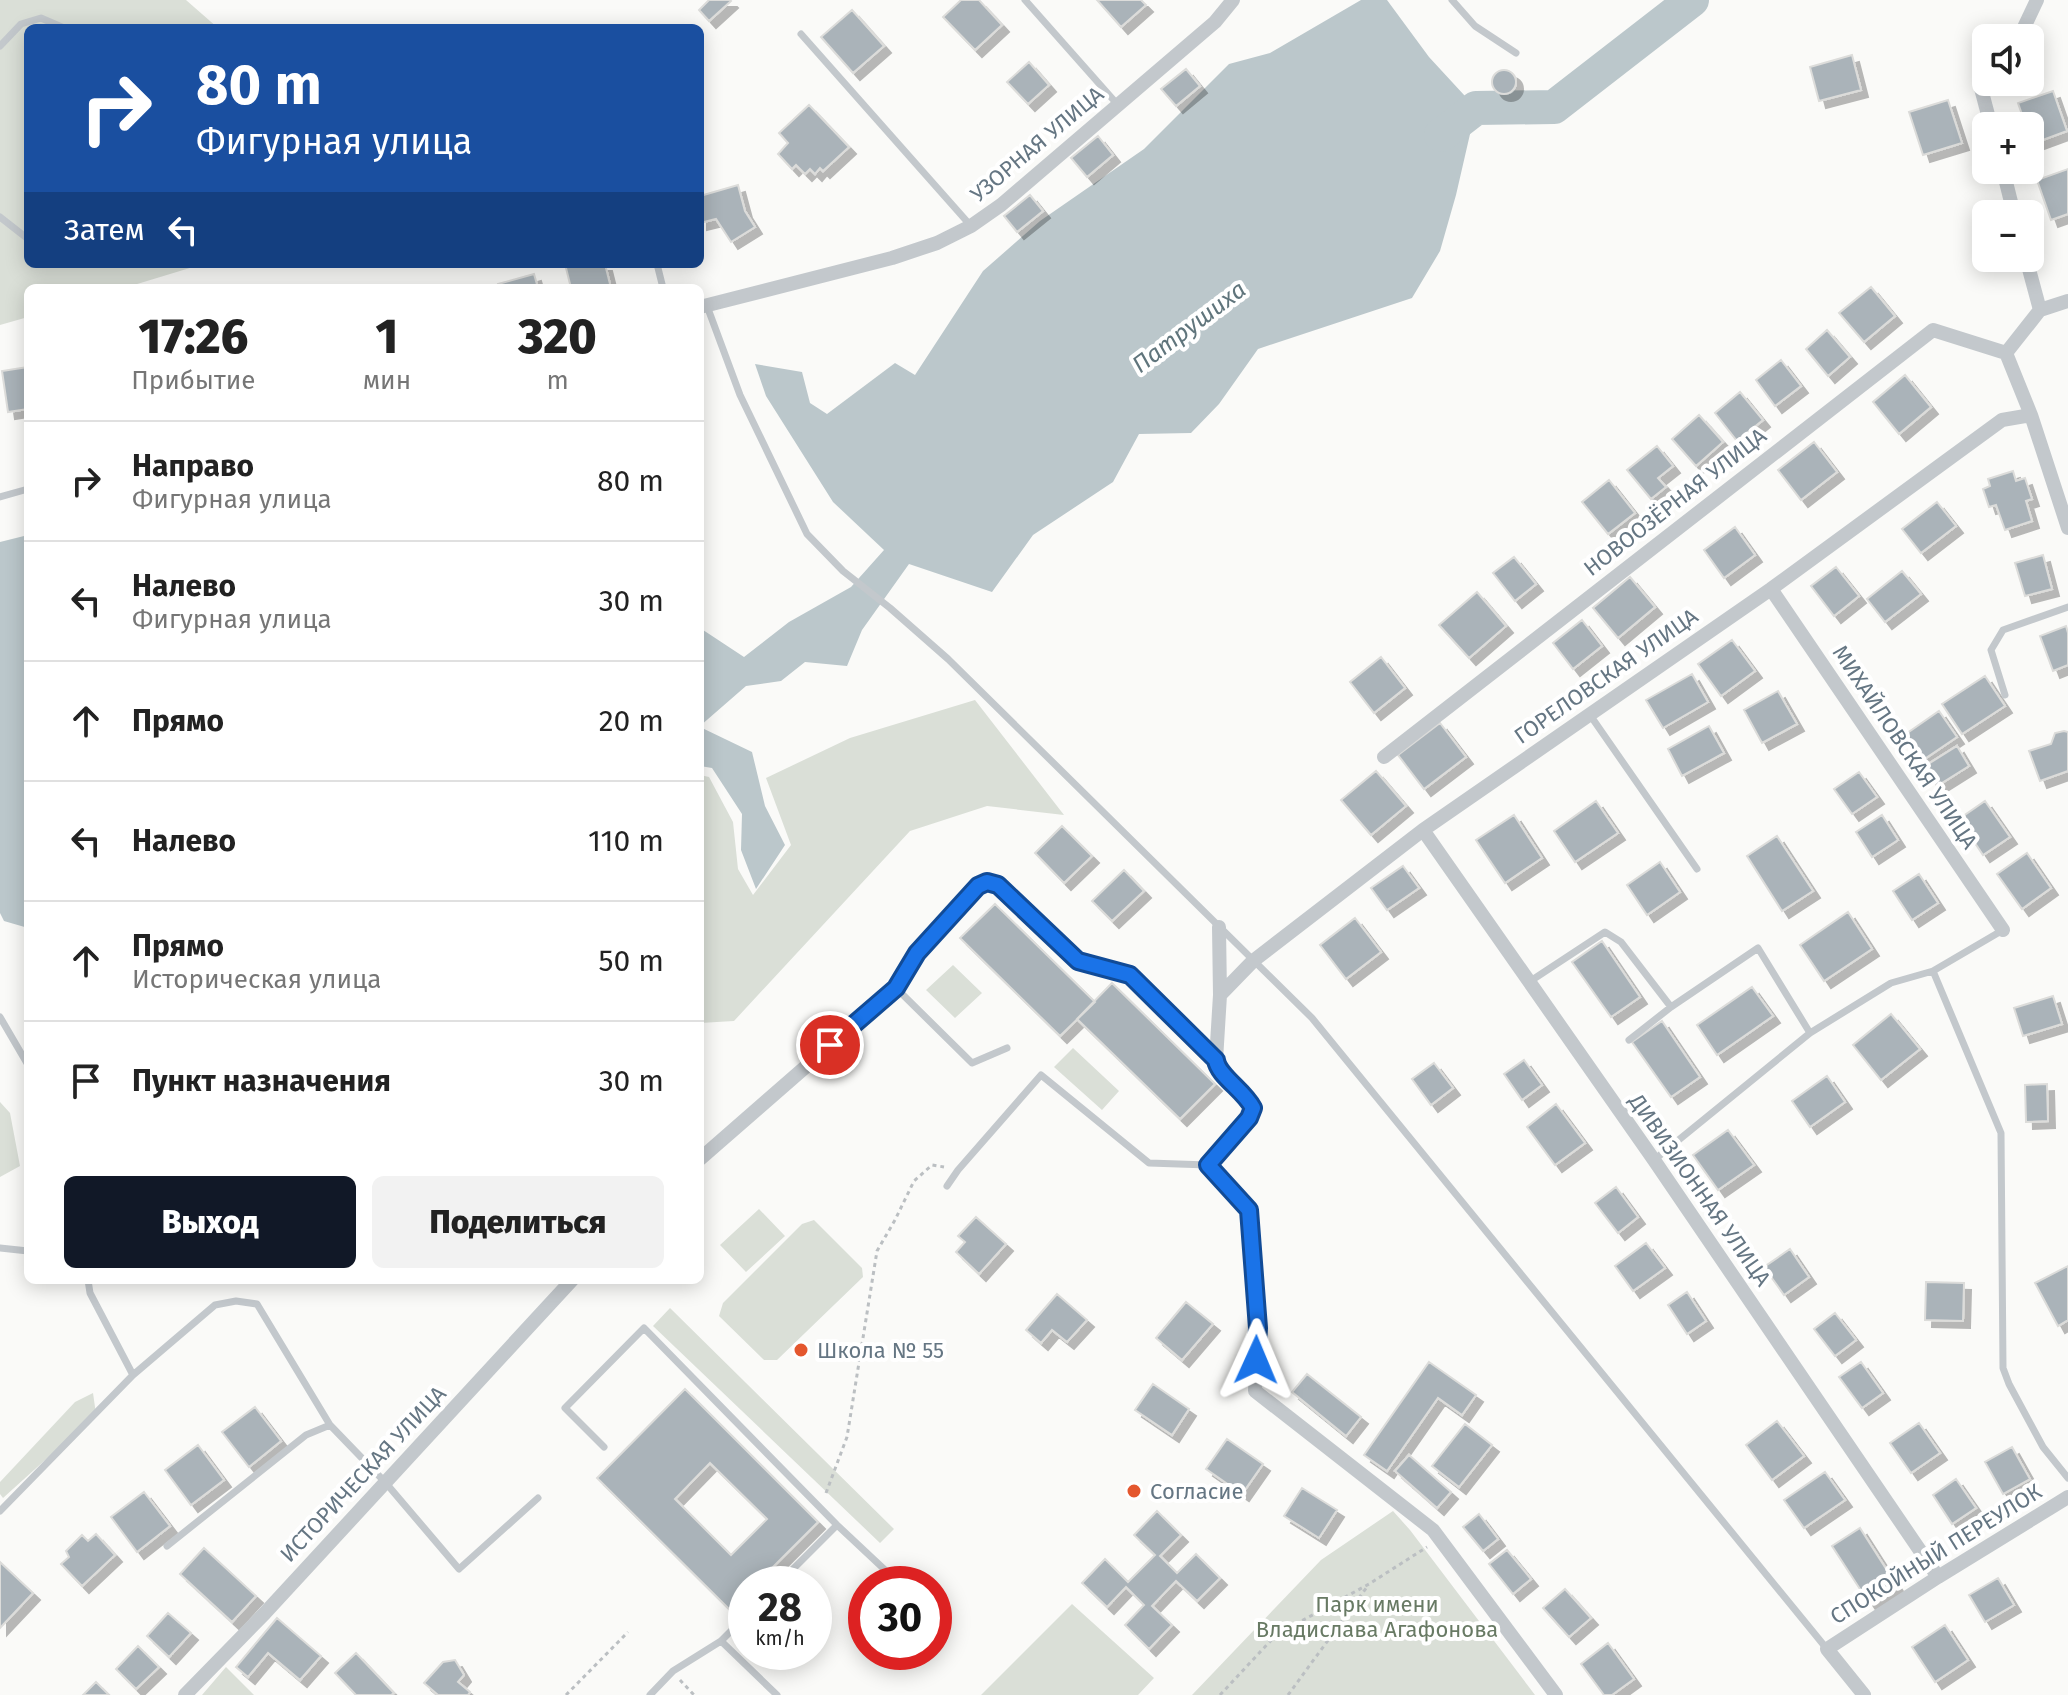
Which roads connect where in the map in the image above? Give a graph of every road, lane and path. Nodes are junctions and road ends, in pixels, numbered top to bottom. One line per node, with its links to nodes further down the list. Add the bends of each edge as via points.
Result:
1 (1025, 0): 10 (lane)
2 (1233, 0): 10 (street, УЗОРНАЯ УЛИЦА, via 1215,22)
3 (1452, 0): 9 (lane, via 1475,26)
4 (2037, 0): 6 (street)
5 (55, 24): 8 (lane, via 41,18 21,24)
6 (2026, 24)
7 (801, 34): 12 (lane)
8 (0, 46)
9 (1516, 53)
10 (1118, 105): 12 (street, УЗОРНАЯ УЛИЦА)
11 (0, 217): 13 (lane)
12 (971, 226): 16 (street, УЗОРНАЯ УЛИЦА, via 892,258)
13 (24, 236)
14 (2030, 272): 17 (street)
15 (2068, 301): 17 (street)
16 (704, 307): 30 (lane, via 807,534 948,659)
17 (2040, 310): 18 (street)
18 (2006, 353): 19 (street); 27 (street, НОВООЗЁРНАЯ УЛИЦА, via 1933,330)
19 (2031, 415): 22 (street); 23 (street, ГОРЕЛОВСКАЯ УЛИЦА, via 2002,420)
20 (24, 490): 21 (lane)
21 (0, 497)
22 (2068, 528)
23 (1771, 589): 26 (street, ГОРЕЛОВСКАЯ УЛИЦА); 31 (street, МИХАЙЛОВСКАЯ УЛИЦА)
24 (2068, 607): 25 (lane, via 2003,630 1991,650)
25 (2005, 695)
26 (1589, 714): 28 (street, ГОРЕЛОВСКАЯ УЛИЦА); 29 (lane)
27 (1384, 757)
28 (1423, 830): 32 (street, ГОРЕЛОВСКАЯ УЛИЦА); 34 (street, ДИВИЗИОННАЯ УЛИЦА)
29 (1697, 869)
30 (1219, 927): 32 (lane); 36 (street)
31 (2003, 930): 33 (lane)
32 (1253, 961): 36 (street, ГОРЕЛОВСКАЯ УЛИЦА); 72 (lane, via 1312,1018)
33 (1933, 971): 39 (lane, via 1891,983); 56 (lane, via 2001,1133 2003,1368 2043,1447)
34 (1529, 982): 37 (lane, via 1605,932 1621,942); 45 (street, ДИВИЗИОННАЯ УЛИЦА)
35 (896, 988): 41 (lane, via 972,1063); 43 (lane, via 917,953 987,882 998,885 1078,961 1130,975); 44 (street)
36 (1220, 995): 43 (street)
37 (1671, 1007): 39 (lane, via 1758,948); 40 (lane)
38 (0, 1017): 42 (lane)
39 (1810, 1033): 45 (lane)
40 (1629, 1040)
41 (1007, 1048)
42 (24, 1058)
43 (1216, 1060): 46 (street, via 1217,1068 1253,1108)
44 (704, 1156)
45 (1654, 1160): 67 (street, ДИВИЗИОННАЯ УЛИЦА)
46 (1208, 1165): 47 (lane, via 1149,1163 1041,1075); 63 (street, via 1249,1210 1258,1328 1255,1391)
47 (958, 1170): 48 (lane); 60 (path, via 932,1165 914,1181 877,1251 847,1437)
48 (947, 1186)
49 (0, 1248): 50 (lane)
50 (24, 1251)
51 (89, 1284): 53 (lane)
52 (568, 1284): 57 (street, ИСТОРИЧЕСКАЯ УЛИЦА)
53 (133, 1375): 54 (lane, via 215,1305 257,1304); 61 (lane)
54 (330, 1425): 57 (lane); 64 (lane, via 306,1435)
55 (604, 1447): 60 (lane, via 565,1408 644,1328)
56 (2068, 1478)
57 (385, 1482): 59 (lane, via 459,1569); 73 (street, ИСТОРИЧЕСКАЯ УЛИЦА)
58 (2068, 1497): 67 (street, СПОКОЙНЫЙ ПЕРЕУЛОК)
59 (538, 1498)
60 (820, 1508): 62 (lane)
61 (0, 1511)
62 (837, 1525): 65 (lane); 66 (lane)
63 (1440, 1539): 68 (path); 79 (street)
64 (167, 1546)
65 (796, 1566)
66 (881, 1566)
67 (1938, 1577): 72 (street, СПОКОЙНЫЙ ПЕРЕУЛОК)
68 (1369, 1584): 77 (path, via 1276,1635); 78 (path)
69 (628, 1632): 74 (path)
70 (728, 1634): 71 (lane)
71 (721, 1641): 75 (lane, via 673,1671); 76 (lane)
72 (1827, 1649): 80 (street)
73 (185, 1695)
74 (566, 1695)
75 (650, 1695)
76 (777, 1695)
77 (1220, 1695)
78 (1288, 1695)
79 (1556, 1695)
80 (1864, 1695)

